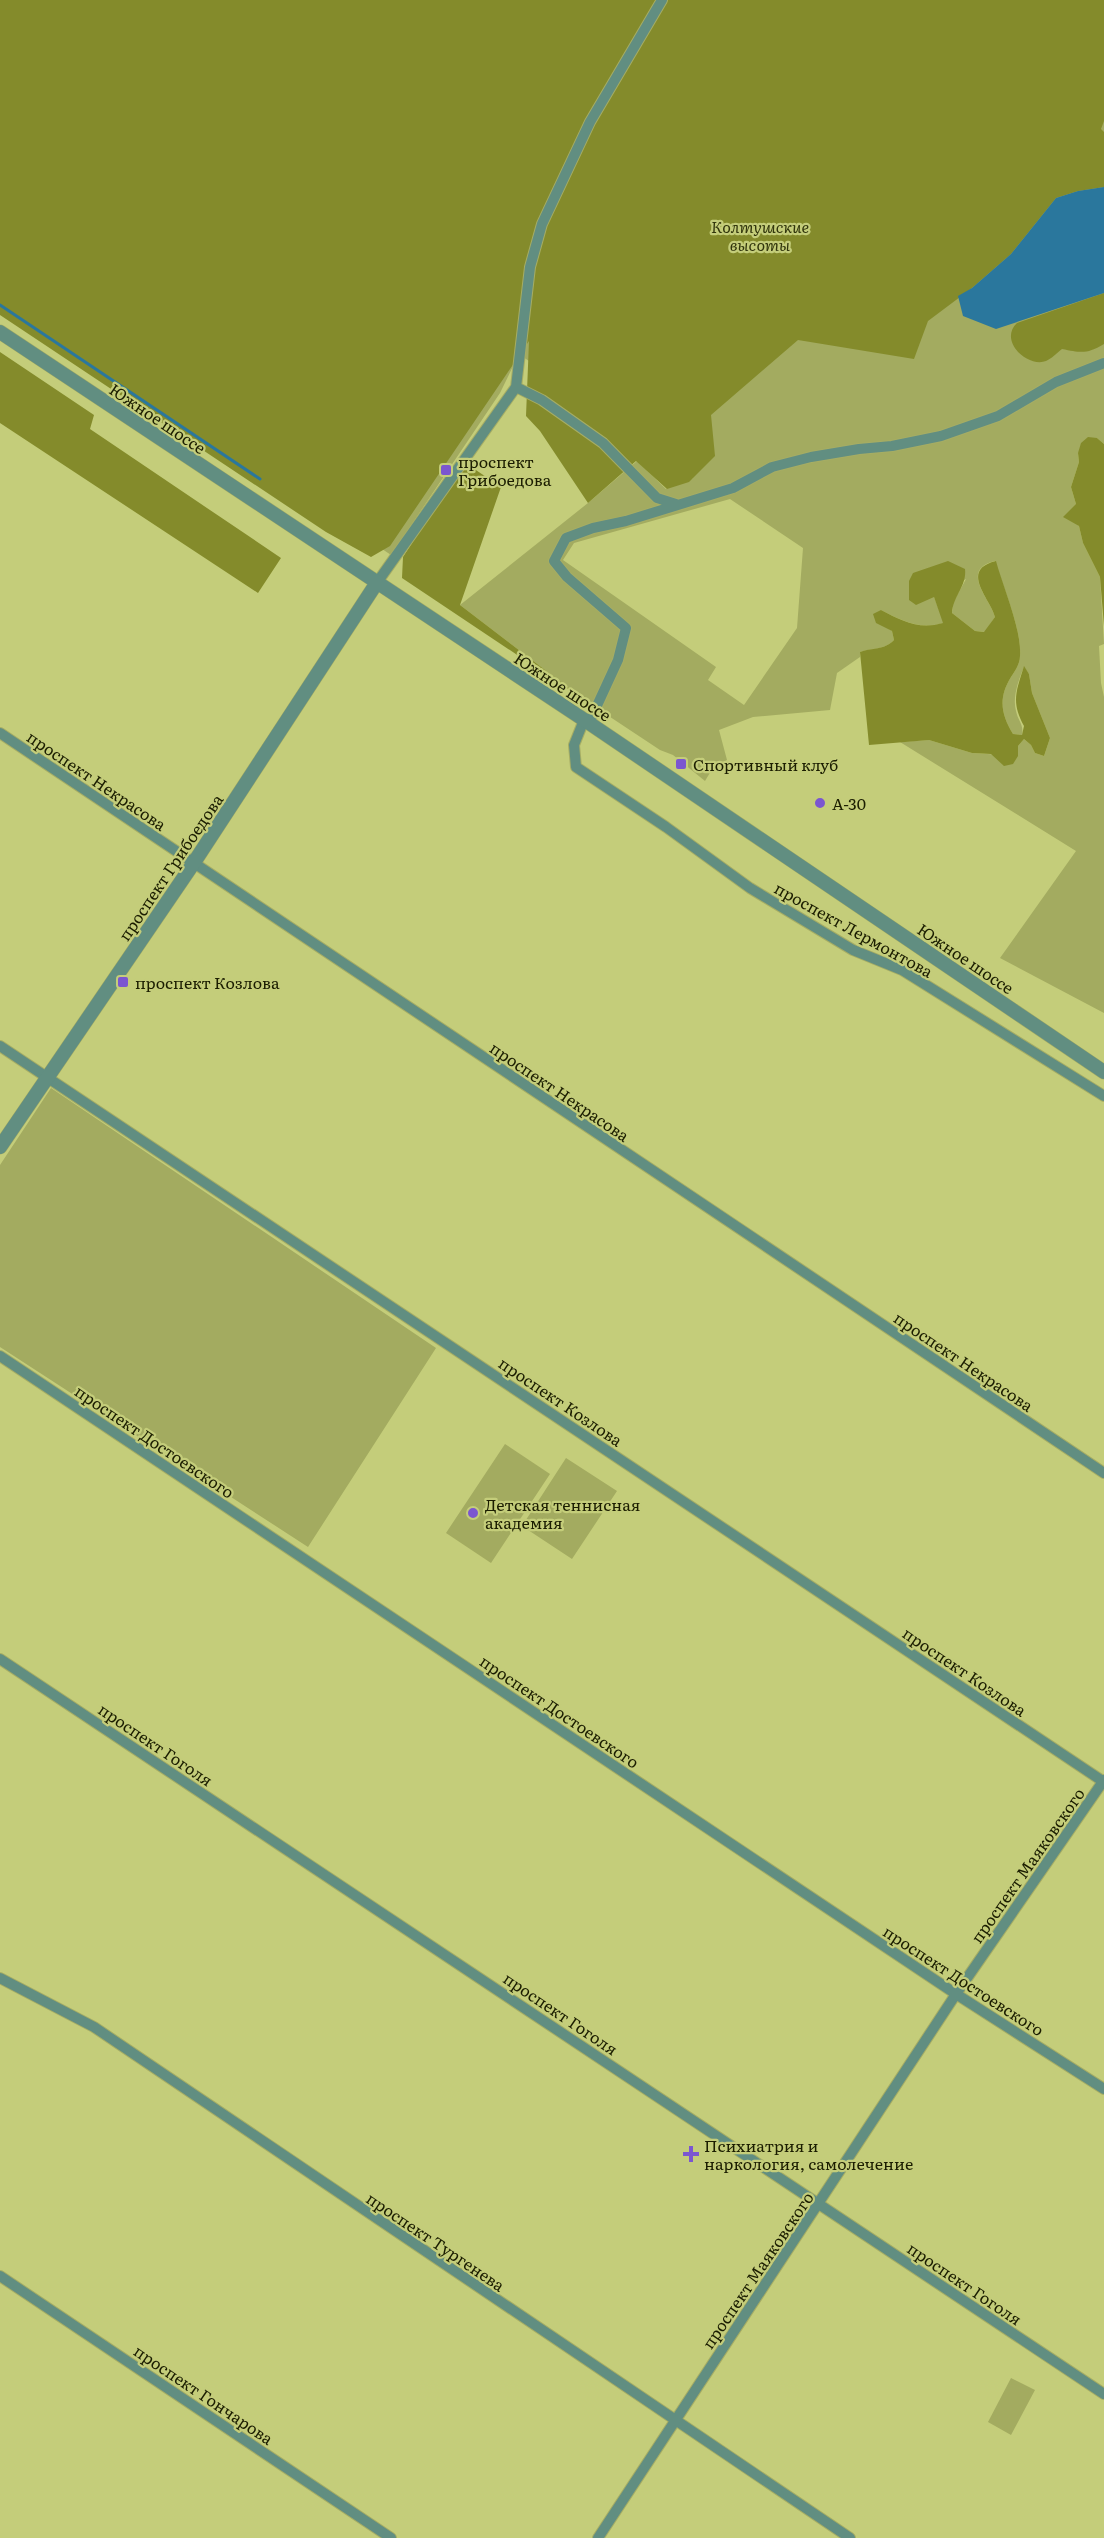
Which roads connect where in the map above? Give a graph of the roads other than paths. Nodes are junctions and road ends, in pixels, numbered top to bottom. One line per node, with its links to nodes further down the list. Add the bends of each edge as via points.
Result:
1 (662, 0): 4 (street, проспект Грибоедова, via 590,122 542,224 530,267)
2 (0, 332): 6 (street, Южное шоссе)
3 (1104, 363): 5 (street, via 1056,382 998,416 941,436 772,467 733,488)
4 (516, 387): 5 (street, via 542,400 603,444 657,498); 6 (street, проспект Грибоедова)
5 (677, 504): 7 (street, проспект Лермонтова, via 566,538 554,561 626,628 618,660)
6 (376, 584): 7 (street, Южное шоссе); 9 (street, проспект Грибоедова)
7 (587, 721): 11 (street, Южное шоссе); 13 (street, проспект Лермонтова, via 574,745 576,767 750,888 853,950 902,970)
8 (0, 733): 9 (street, проспект Некрасова)
9 (192, 864): 12 (street, проспект Грибоедова); 16 (street, проспект Некрасова)
10 (0, 1046): 12 (street, проспект Козлова)
11 (1104, 1072)
12 (48, 1077): 14 (street, проспект Грибоедова); 18 (street, проспект Козлова)
13 (1104, 1096)
14 (0, 1147)
15 (0, 1356): 20 (street, проспект Достоевского)
16 (1104, 1473)
17 (0, 1659): 22 (street, проспект Гоголя)
18 (1104, 1782): 20 (street, проспект Маяковского)
19 (0, 1978): 25 (street, проспект Тургенева, via 94,2027)
20 (956, 1994): 21 (street, проспект Достоевского); 22 (street, проспект Маяковского)
21 (1104, 2089)
22 (820, 2203): 24 (street, проспект Гоголя); 25 (street, проспект Маяковского)
23 (0, 2276): 26 (street, проспект Гончарова)
24 (1104, 2394)
25 (675, 2421): 27 (street, проспект Маяковского); 28 (street, проспект Тургенева)
26 (391, 2538)
27 (598, 2538)
28 (850, 2538)

